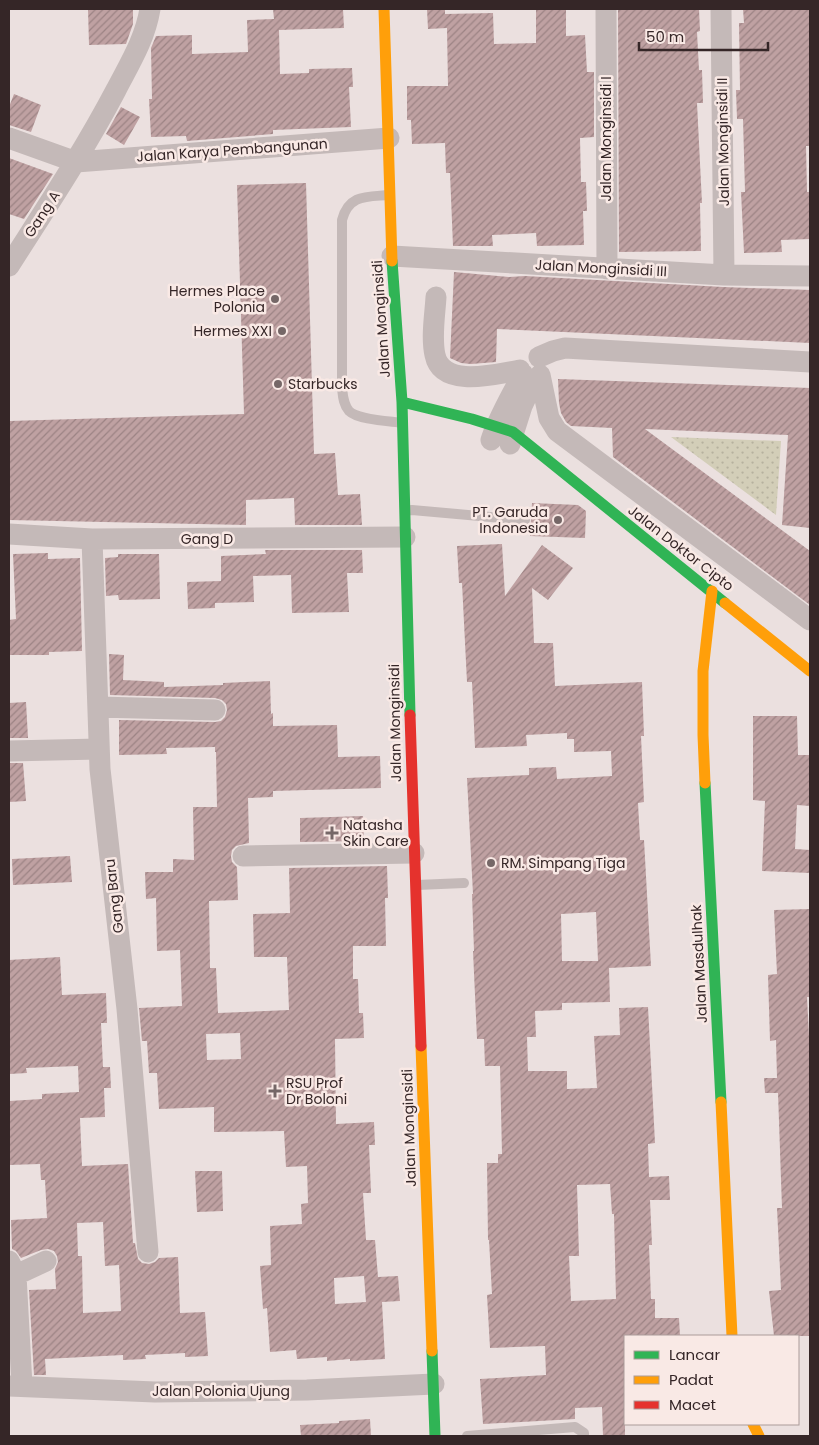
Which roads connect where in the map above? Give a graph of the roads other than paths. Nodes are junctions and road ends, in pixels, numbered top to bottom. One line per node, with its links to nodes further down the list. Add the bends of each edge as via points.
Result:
1 (150, 9): 7 (street, Gang A, via 140,45)
2 (384, 9): 6 (main road, Jalan Monginsidi)
3 (606, 9): 11 (street, Jalan Monginsidi I)
4 (721, 9): 12 (street, Jalan Monginsidi II)
5 (9, 138): 7 (street)
6 (389, 138): 7 (street, Jalan Karya Pembangunan); 8 (main road, Jalan Monginsidi)
7 (76, 162): 10 (street, Gang A)
8 (390, 195): 9 (main road, Jalan Monginsidi); 18 (lane, via 356,200 347,207 342,220 342,388 345,406 350,412 365,418)
9 (392, 256): 11 (street, Jalan Monginsidi III); 17 (main road, Jalan Monginsidi)
10 (9, 266)
11 (606, 269): 12 (street, Jalan Monginsidi III)
12 (724, 275): 13 (street, Jalan Monginsidi III)
13 (810, 276)
14 (436, 297): 16 (street, via 435,355 444,372 469,376)
15 (810, 362): 16 (street, via 566,348 553,350)
16 (532, 371): 20 (street); 27 (street, via 557,431)
17 (402, 402): 18 (main road, Jalan Monginsidi); 20 (main road, Jalan Doktor Cipto, via 461,415)
18 (403, 423): 19 (main road); 21 (main road, Jalan Monginsidi)
19 (418, 426)
20 (498, 436): 26 (main road, Jalan Doktor Cipto, via 533,450)
21 (404, 511): 22 (lane); 24 (main road, Jalan Monginsidi)
22 (525, 520)
23 (9, 534): 25 (street, Gang D)
24 (406, 537): 25 (street, Gang D); 33 (main road, Jalan Monginsidi)
25 (92, 540): 29 (street, Gang Baru)
26 (712, 591): 28 (main road, Jalan Doktor Cipto); 40 (main road, Jalan Masdulhak, via 704,671 703,735)
27 (810, 620)
28 (810, 671)
29 (98, 707): 30 (street); 31 (street, Gang Baru)
30 (215, 710)
31 (99, 749): 32 (street); 37 (street, Gang Baru, via 127,1009)
32 (9, 751)
33 (414, 853): 34 (street); 36 (main road, Jalan Monginsidi)
34 (243, 856)
35 (464, 883): 36 (lane)
36 (416, 885): 41 (main road, Jalan Monginsidi)
37 (148, 1252)
38 (46, 1260): 39 (street)
39 (13, 1268): 42 (street)
40 (732, 1335)
41 (434, 1384): 42 (street, Jalan Polonia Ujung, via 164,1392); 43 (main road, Jalan Monginsidi)
42 (15, 1386)
43 (435, 1436)
44 (467, 1436): 45 (lane, via 575,1427)
45 (584, 1436)

